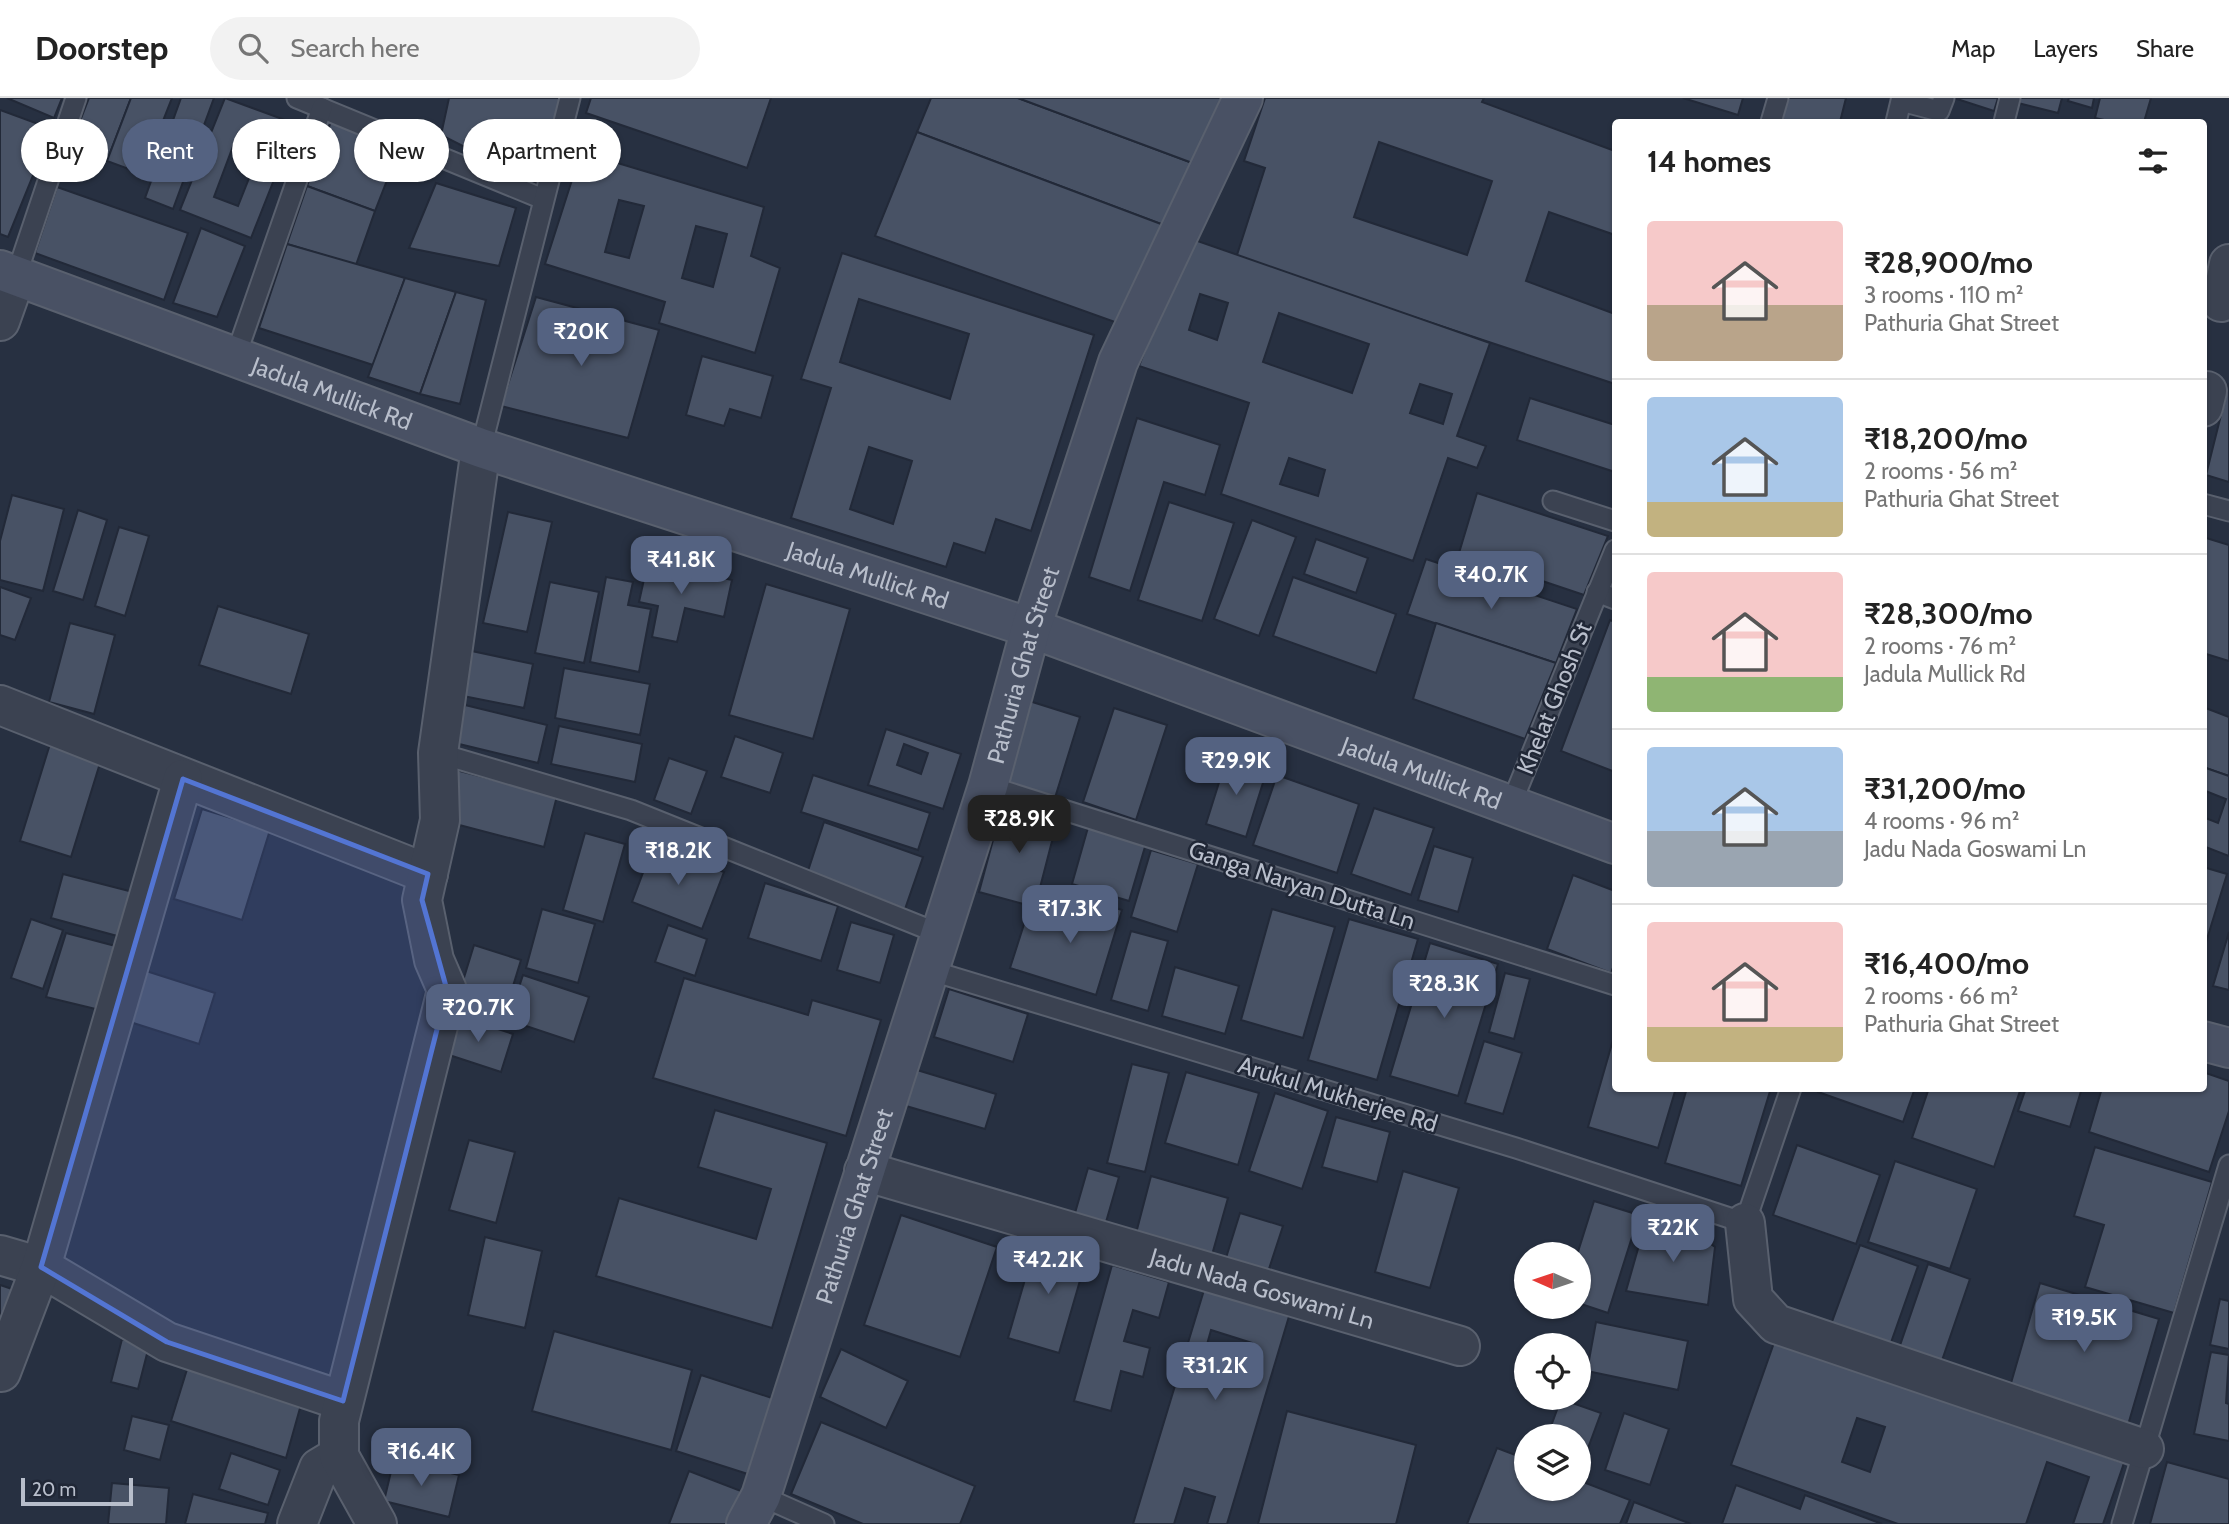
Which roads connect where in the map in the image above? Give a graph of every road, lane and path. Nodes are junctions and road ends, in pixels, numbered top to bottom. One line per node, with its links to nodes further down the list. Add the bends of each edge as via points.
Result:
1 (76, 98): 14 (lane)
2 (297, 98): 8 (lane)
3 (570, 98): 12 (lane)
4 (1243, 98): 25 (main road, Pathuria Ghat Street, via 1118,362)
5 (1778, 98): 9 (lane)
6 (1944, 98): 10 (lane, via 1939,111 1901,101)
7 (2010, 98): 11 (lane)
8 (322, 108): 12 (lane); 17 (lane)
9 (1773, 119)
10 (1897, 119)
11 (2005, 119)
12 (543, 199): 18 (lane)
13 (2229, 264): 15 (street)
14 (8, 273): 16 (street); 17 (main road, Jadula Mullick Rd)
15 (2221, 302)
16 (0, 321)
17 (235, 358): 18 (main road, Jadula Mullick Rd)
18 (481, 448): 25 (main road, Jadula Mullick Rd); 27 (street)
19 (1553, 501): 22 (lane)
20 (2207, 505): 21 (lane)
21 (2229, 511)
22 (1612, 520)
23 (1612, 565): 24 (lane, Khelat Ghosh St)
24 (1606, 595): 30 (lane, Khelat Ghosh St)
25 (1031, 628): 29 (main road, Pathuria Ghat Street); 30 (main road, Jadula Mullick Rd)
26 (0, 705): 28 (street)
27 (438, 753): 32 (street, via 440,820); 33 (lane, via 631,810)
28 (183, 779): 32 (street); 43 (street)
29 (988, 786): 33 (main road, Pathuria Ghat Street); 35 (lane, Ganga Naryan Dutta Ln)
30 (1510, 807): 31 (main road, Jadula Mullick Rd)
31 (1612, 843)
32 (428, 874): 46 (street, via 422,900 434,960 447,990)
33 (940, 934): 34 (main road, Pathuria Ghat Street)
34 (929, 971): 40 (main road, Pathuria Ghat Street); 41 (lane, Arukul Mukherjee Rd, via 1502,1144)
35 (1612, 984)
36 (2207, 1042): 37 (main road)
37 (2229, 1048)
38 (1790, 1092): 41 (lane)
39 (2229, 1165): 47 (lane)
40 (864, 1171): 44 (street, Jadu Nada Goswami Ln); 49 (main road, Pathuria Ghat Street)
41 (1745, 1223): 47 (street, via 1753,1299 1776,1324)
42 (0, 1255): 43 (street)
43 (41, 1267): 45 (street); 46 (street, via 167,1342)
44 (1460, 1346)
45 (1, 1372)
46 (344, 1401): 48 (street)
47 (2144, 1449): 53 (lane)
48 (339, 1457): 50 (street, via 319,1468); 51 (street)
49 (754, 1510): 52 (lane)
50 (297, 1524)
51 (377, 1524)
52 (824, 1524)
53 (2122, 1524)

